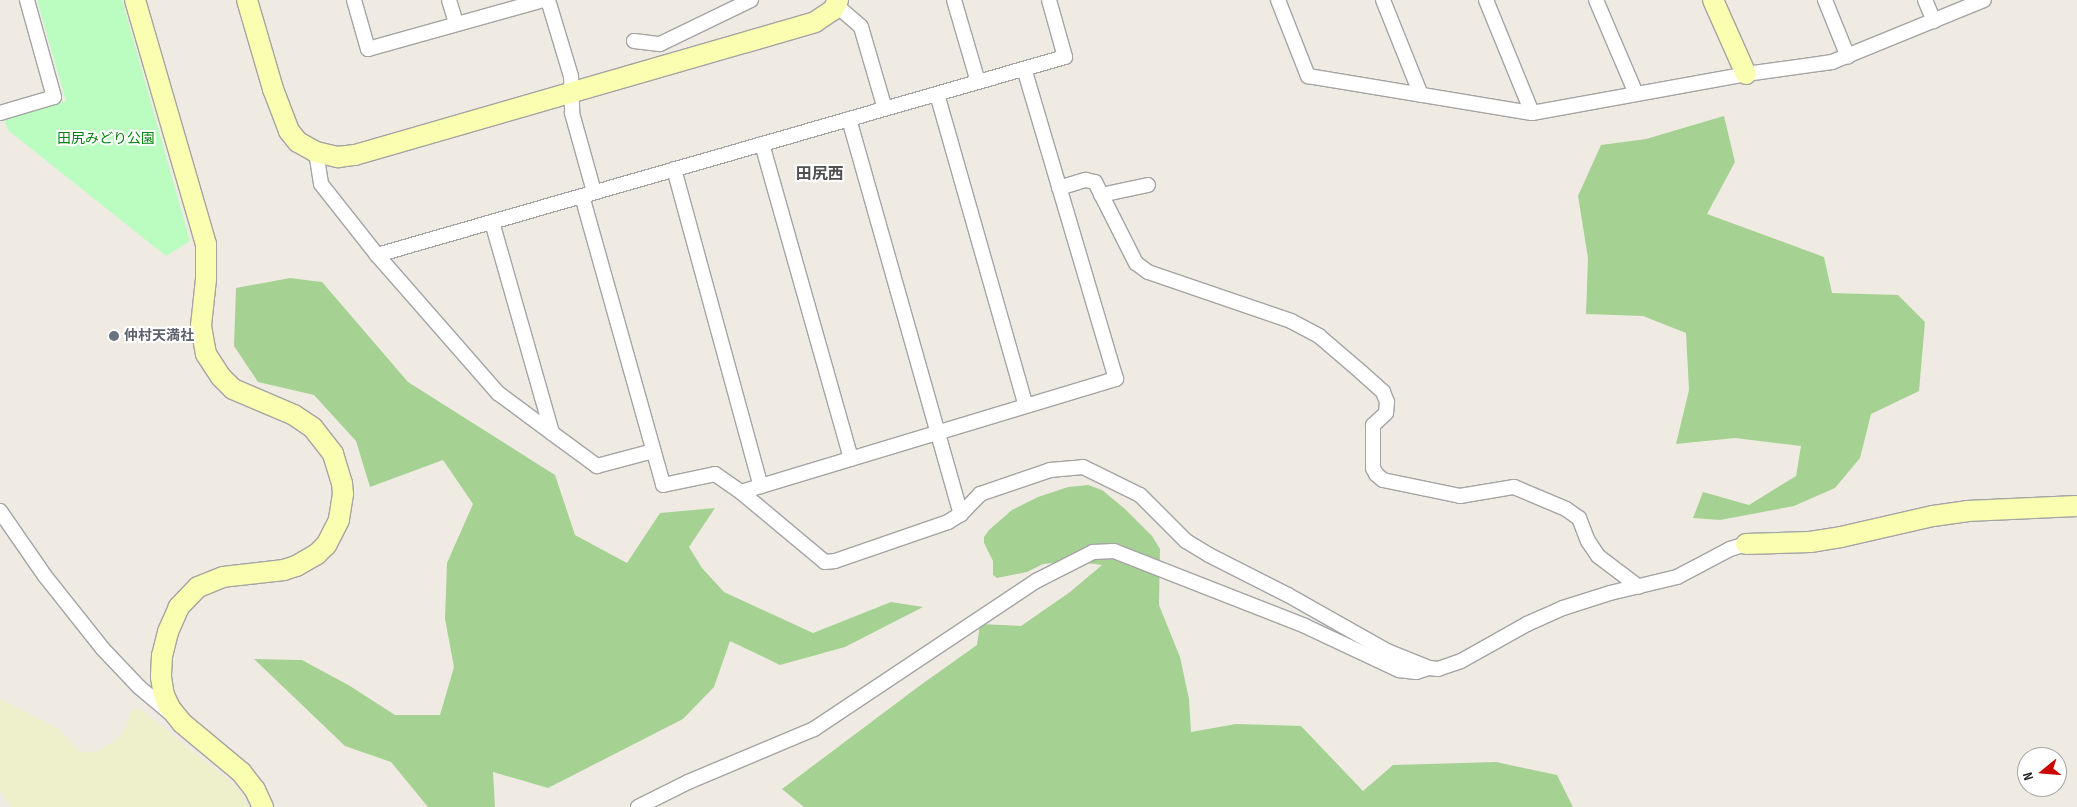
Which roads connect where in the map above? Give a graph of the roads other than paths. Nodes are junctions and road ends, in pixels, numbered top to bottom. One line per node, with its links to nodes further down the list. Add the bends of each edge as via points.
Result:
1 (27, 0): 32 (street, via 54,97)
2 (135, 0): 57 (street, via 206,244 201,326 206,354 215,370 233,389 294,415 313,428 339,467 343,494 340,520 317,554 284,570 214,579 198,587 178,607 168,632 161,677 167,702)
3 (247, 0): 36 (street, via 283,120 292,136)
4 (354, 0): 21 (street, via 368,49)
5 (449, 0): 21 (street)
6 (544, 0): 21 (street)
7 (548, 0): 27 (street, via 570,76)
8 (751, 0): 22 (street, via 661,48)
9 (954, 0): 26 (street)
10 (1049, 0): 24 (street, via 1065,57)
11 (1278, 0): 30 (street, via 1308,76)
12 (1383, 0): 30 (street)
13 (1486, 0): 33 (street)
14 (1596, 0): 29 (street)
15 (1713, 0): 25 (street)
16 (1824, 0): 23 (street)
17 (1925, 0): 20 (street)
18 (1984, 0): 20 (street)
19 (837, 3): 27 (street, via 830,13 815,22); 31 (street, via 861,27)
20 (1934, 21): 23 (street)
21 (456, 24)
22 (634, 41)
23 (1848, 57): 25 (street)
24 (1024, 69): 26 (street); 39 (street)
25 (1746, 74): 29 (street)
26 (978, 82): 28 (street)
27 (571, 93): 36 (street, via 355,155 331,156); 40 (street)
28 (937, 94): 31 (street); 44 (street)
29 (1636, 94): 33 (street)
30 (1421, 96): 33 (street)
31 (885, 109): 34 (street)
32 (0, 113)
33 (1532, 113)
34 (850, 119): 35 (street); 46 (street)
35 (762, 144): 37 (street); 48 (street)
36 (316, 152): 43 (street, via 321,184)
37 (674, 170): 40 (street); 49 (street)
38 (1148, 185): 41 (street)
39 (1060, 188): 41 (street, via 1086,180 1095,182); 44 (street, via 1116,379)
40 (588, 194): 42 (street); 47 (street)
41 (1101, 195): 55 (street, via 1136,263 1148,272 1291,321 1319,336 1383,392 1386,412 1373,425 1373,468 1383,480 1460,496 1514,487 1566,509 1579,518 1598,556)
42 (492, 222): 43 (street); 45 (street)
43 (377, 254): 45 (street, via 498,393)
44 (1026, 406): 46 (street)
45 (552, 433): 47 (street, via 597,466)
46 (938, 433): 48 (street); 53 (street)
47 (653, 451): 50 (street, via 663,485 715,474)
48 (851, 459): 49 (street)
49 (760, 486): 50 (street)
50 (741, 492): 53 (street, via 825,562 948,522)
51 (2077, 506): 54 (street, via 1967,511 1810,542)
52 (0, 511): 57 (street, via 45,576 103,649 139,687)
53 (962, 514): 56 (street, via 980,494 1050,470 1083,467 1140,495 1186,541 1209,555 1288,595 1358,636)
54 (1746, 544): 55 (street, via 1677,577)
55 (1639, 587): 56 (street, via 1564,608 1527,624 1451,666)
56 (1429, 668): 59 (street, via 1416,672 1399,670 1305,626 1114,551 1093,552 1036,581 814,729 688,782)
57 (182, 723): 58 (street, via 241,772)
58 (263, 807)
59 (638, 807)

